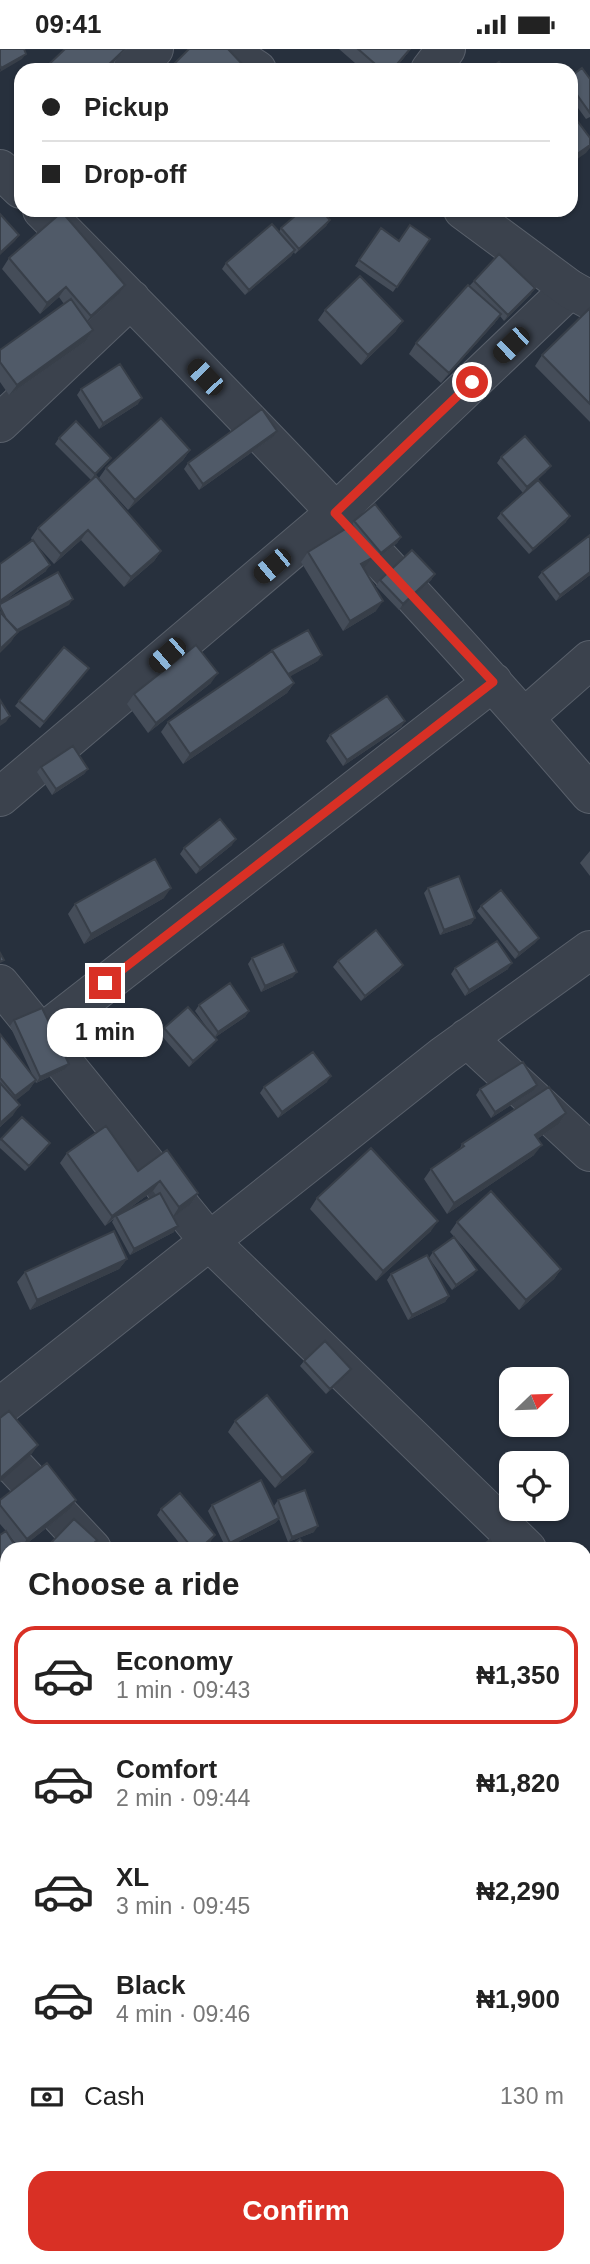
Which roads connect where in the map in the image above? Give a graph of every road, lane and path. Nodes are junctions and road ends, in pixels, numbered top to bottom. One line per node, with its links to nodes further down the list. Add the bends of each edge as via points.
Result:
1 (154, 49): 4 (street)
2 (225, 49): 5 (street)
3 (446, 49): 6 (street)
4 (139, 63)
5 (246, 63)
6 (435, 63)
7 (49, 217): 10 (street)
8 (473, 217): 9 (street)
9 (580, 295): 12 (street)
10 (131, 299): 11 (street); 12 (street)
11 (0, 423)
12 (335, 513): 14 (street); 17 (street)
13 (590, 660): 15 (street)
14 (493, 682): 15 (street); 20 (street)
15 (524, 717): 16 (street)
16 (590, 793)
17 (0, 797)
18 (590, 950): 21 (street)
19 (0, 984): 20 (street)
20 (41, 1034): 23 (street)
21 (467, 1038): 22 (street); 23 (street)
22 (590, 1152)
23 (209, 1241): 24 (street); 27 (street)
24 (4, 1396)
25 (0, 1451): 26 (street)
26 (85, 1542)
27 (520, 1542)

